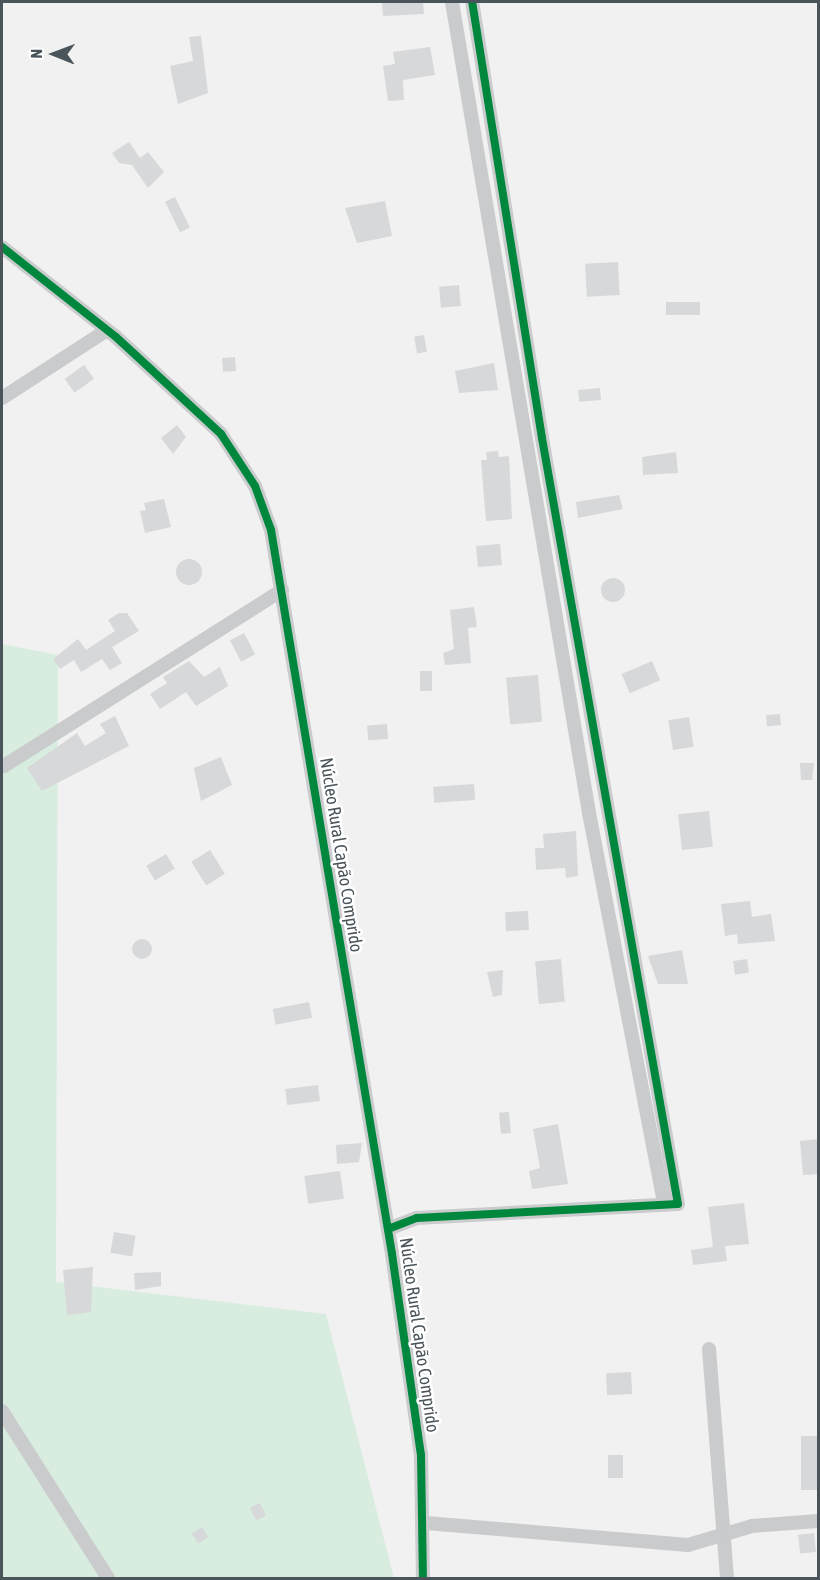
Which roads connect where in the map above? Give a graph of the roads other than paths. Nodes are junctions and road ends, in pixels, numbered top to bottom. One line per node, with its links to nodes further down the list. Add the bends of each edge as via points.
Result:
1 (452, 2): 4 (street)
2 (472, 2): 3 (street)
3 (503, 184): 4 (street); 9 (street)
4 (483, 188): 10 (street)
5 (2, 248): 6 (street, Núcleo Rural Capão Comprido)
6 (107, 330): 7 (street); 8 (street, Núcleo Rural Capão Comprido, via 221,434 255,486 271,530)
7 (2, 398)
8 (282, 590): 11 (street); 13 (street, Núcleo Rural Capão Comprido)
9 (595, 728): 10 (street); 12 (street)
10 (575, 733): 12 (street)
11 (4, 766)
12 (671, 1204): 13 (street, via 417,1218)
13 (388, 1229): 17 (street, Núcleo Rural Capão Comprido)
14 (709, 1349): 18 (street)
15 (2, 1411): 19 (street)
16 (819, 1521): 18 (street, via 752,1526)
17 (426, 1522): 18 (street, via 688,1545); 20 (street, Núcleo Rural Capão Comprido)
18 (722, 1535): 21 (street)
19 (108, 1578)
20 (423, 1578)
21 (727, 1578)

